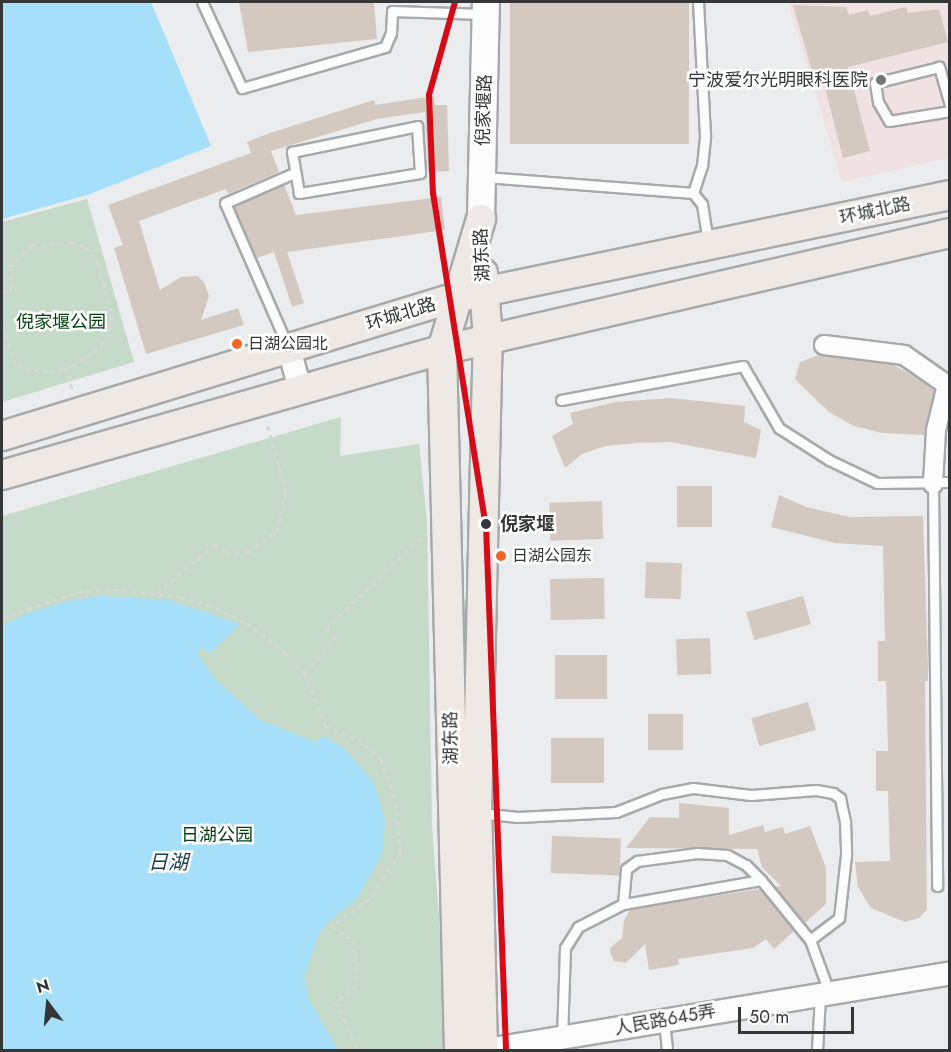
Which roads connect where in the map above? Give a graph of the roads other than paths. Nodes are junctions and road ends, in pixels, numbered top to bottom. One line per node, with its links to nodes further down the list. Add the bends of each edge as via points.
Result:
1 (202, 2): 3 (lane, via 242,88 384,47 392,33)
2 (698, 2): 9 (lane, via 705,135 702,166)
3 (390, 6): 4 (lane)
4 (486, 8): 8 (main road, 倪家堰路)
5 (950, 105): 6 (lane, via 939,67 875,83 878,102 889,121)
6 (950, 111)
7 (294, 173): 7 (lane, via 292,152 417,126 420,173 299,193); 18 (lane, via 225,202)
8 (482, 177): 9 (lane); 11 (main road, 倪家堰路)
9 (693, 194): 13 (lane, via 702,204)
10 (950, 195): 13 (main road, 环城北路)
11 (481, 219): 14 (main road, 湖东路); 15 (main road, 湖东路)
12 (950, 233): 16 (main road, 环城北路)
13 (709, 245): 14 (main road, 环城北路)
14 (484, 291): 15 (main road, 环城北路); 16 (main road, 湖东路)
15 (454, 298): 18 (main road, 环城北路); 19 (main road, 湖东路)
16 (488, 339): 19 (main road, 环城北路); 25 (main road, 湖东路)
17 (824, 345): 24 (street, via 904,355 946,385 936,430)
18 (289, 349): 20 (street); 22 (main road, 环城北路)
19 (442, 350): 20 (main road, 环城北路); 34 (main road, 湖东路)
20 (300, 388): 23 (main road, 环城北路)
21 (561, 400): 24 (lane, via 743,366 779,428 829,460 877,483)
22 (2, 436)
23 (2, 475)
24 (941, 483): 27 (lane)
25 (477, 812): 29 (lane, via 518,817 616,812 662,794 693,788 751,795 816,790 833,793 840,798 845,821 846,855 838,918); 35 (main road, 湖东路)
26 (761, 880): 28 (lane); 28 (lane, via 746,865 712,852 648,858 626,869); 29 (lane)
27 (937, 886)
28 (623, 904): 33 (lane, via 578,927 565,948)
29 (810, 940): 31 (lane)
30 (950, 973): 31 (street, 人民路645弄)
31 (825, 994): 32 (street, 人民路645弄); 37 (lane)
32 (664, 1021): 33 (street, 人民路645弄); 36 (lane)
33 (562, 1038): 35 (street, 人民路645弄)
34 (459, 1050)
35 (485, 1050)
36 (667, 1050)
37 (817, 1050)

